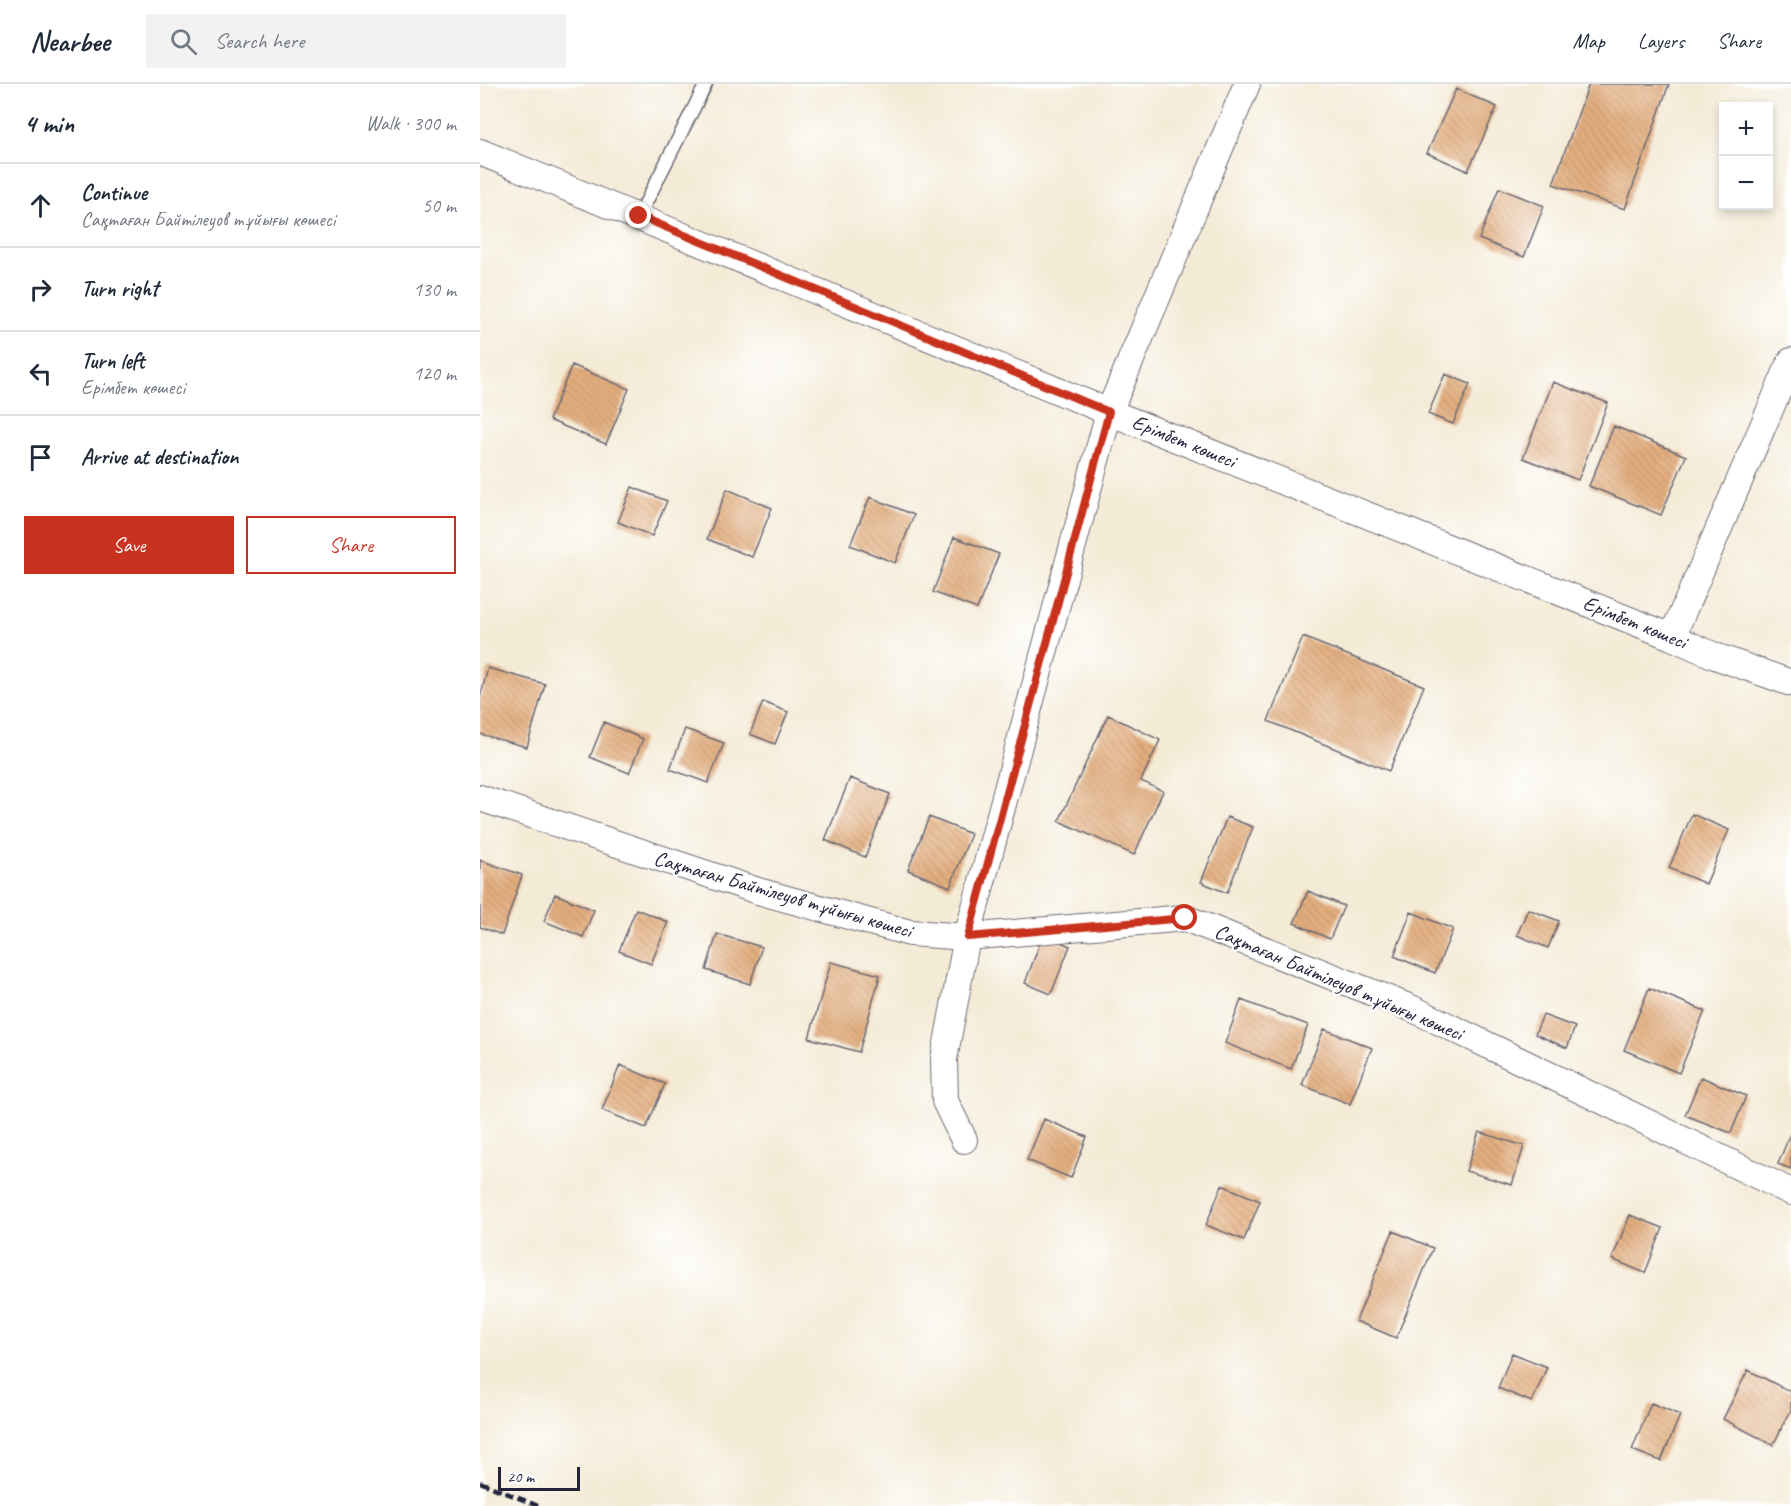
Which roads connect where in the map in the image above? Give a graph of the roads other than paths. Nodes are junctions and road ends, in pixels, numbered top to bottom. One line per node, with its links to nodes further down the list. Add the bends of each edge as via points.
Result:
1 (706, 84): 4 (lane)
2 (1247, 84): 6 (street)
3 (480, 152): 4 (street, Ерімбет көшесі)
4 (639, 216): 6 (street, Ерімбет көшесі)
5 (1791, 361): 7 (street)
6 (1109, 412): 7 (street, Ерімбет көшесі); 10 (street)
7 (1672, 637): 8 (street, Ерімбет көшесі)
8 (1791, 682)
9 (480, 798): 10 (street, Сақтаған Байтілеуов тұйығы көшесі, via 758,891 910,933)
10 (968, 937): 11 (street, via 944,1059 945,1101); 12 (street, Сақтаған Байтілеуов тұйығы көшесі, via 1185,918 1411,1008)
11 (964, 1140)
12 (1791, 1192)

